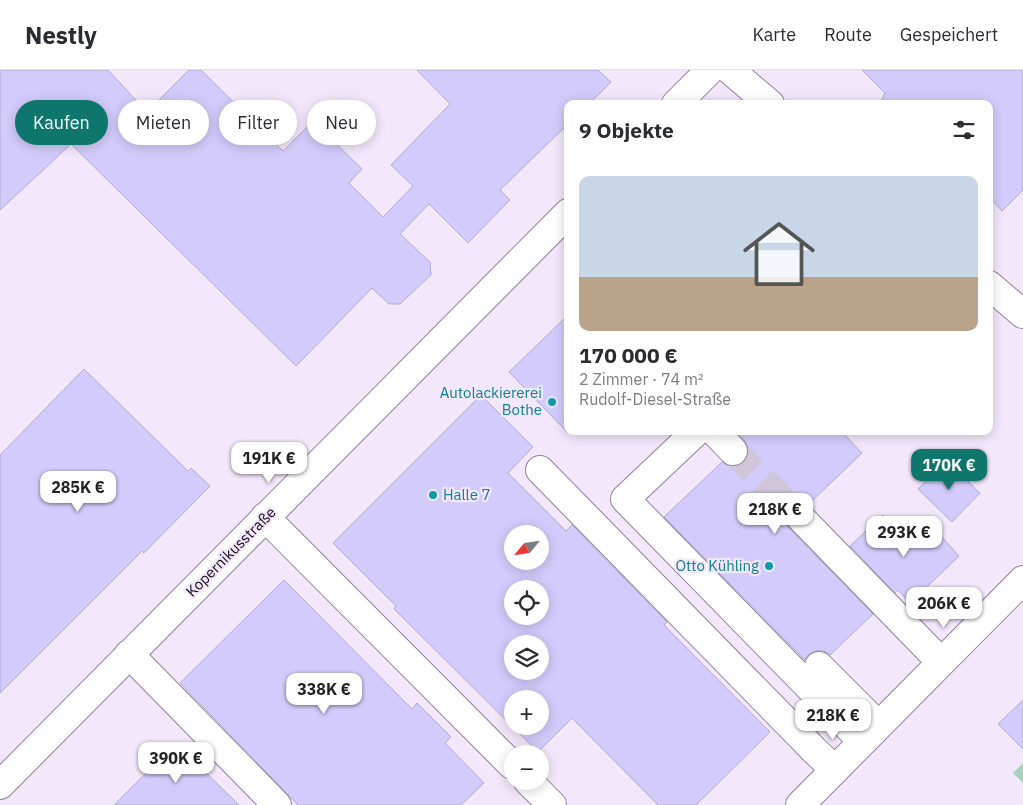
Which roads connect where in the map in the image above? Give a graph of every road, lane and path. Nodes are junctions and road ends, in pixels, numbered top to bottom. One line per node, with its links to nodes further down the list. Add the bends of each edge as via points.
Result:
1 (710, 70): 3 (street)
2 (730, 70): 4 (street)
3 (680, 100)
4 (765, 100)
5 (564, 217): 13 (street, Kopernikusstraße)
6 (993, 288): 7 (street)
7 (1023, 314)
8 (693, 435): 18 (street, via 625,499)
9 (718, 435): 10 (street)
10 (733, 451)
11 (540, 470): 20 (street)
12 (798, 515): 16 (street)
13 (265, 517): 15 (street, Kopernikusstraße); 19 (street)
14 (1023, 580): 16 (street)
15 (129, 654): 21 (street, Kopernikusstraße); 23 (street)
16 (941, 662): 18 (street)
17 (819, 666): 18 (street)
18 (870, 733): 20 (street)
19 (504, 757)
20 (835, 770): 25 (street)
21 (0, 785)
22 (537, 790): 24 (street)
23 (277, 805)
24 (552, 805)
25 (800, 805)

